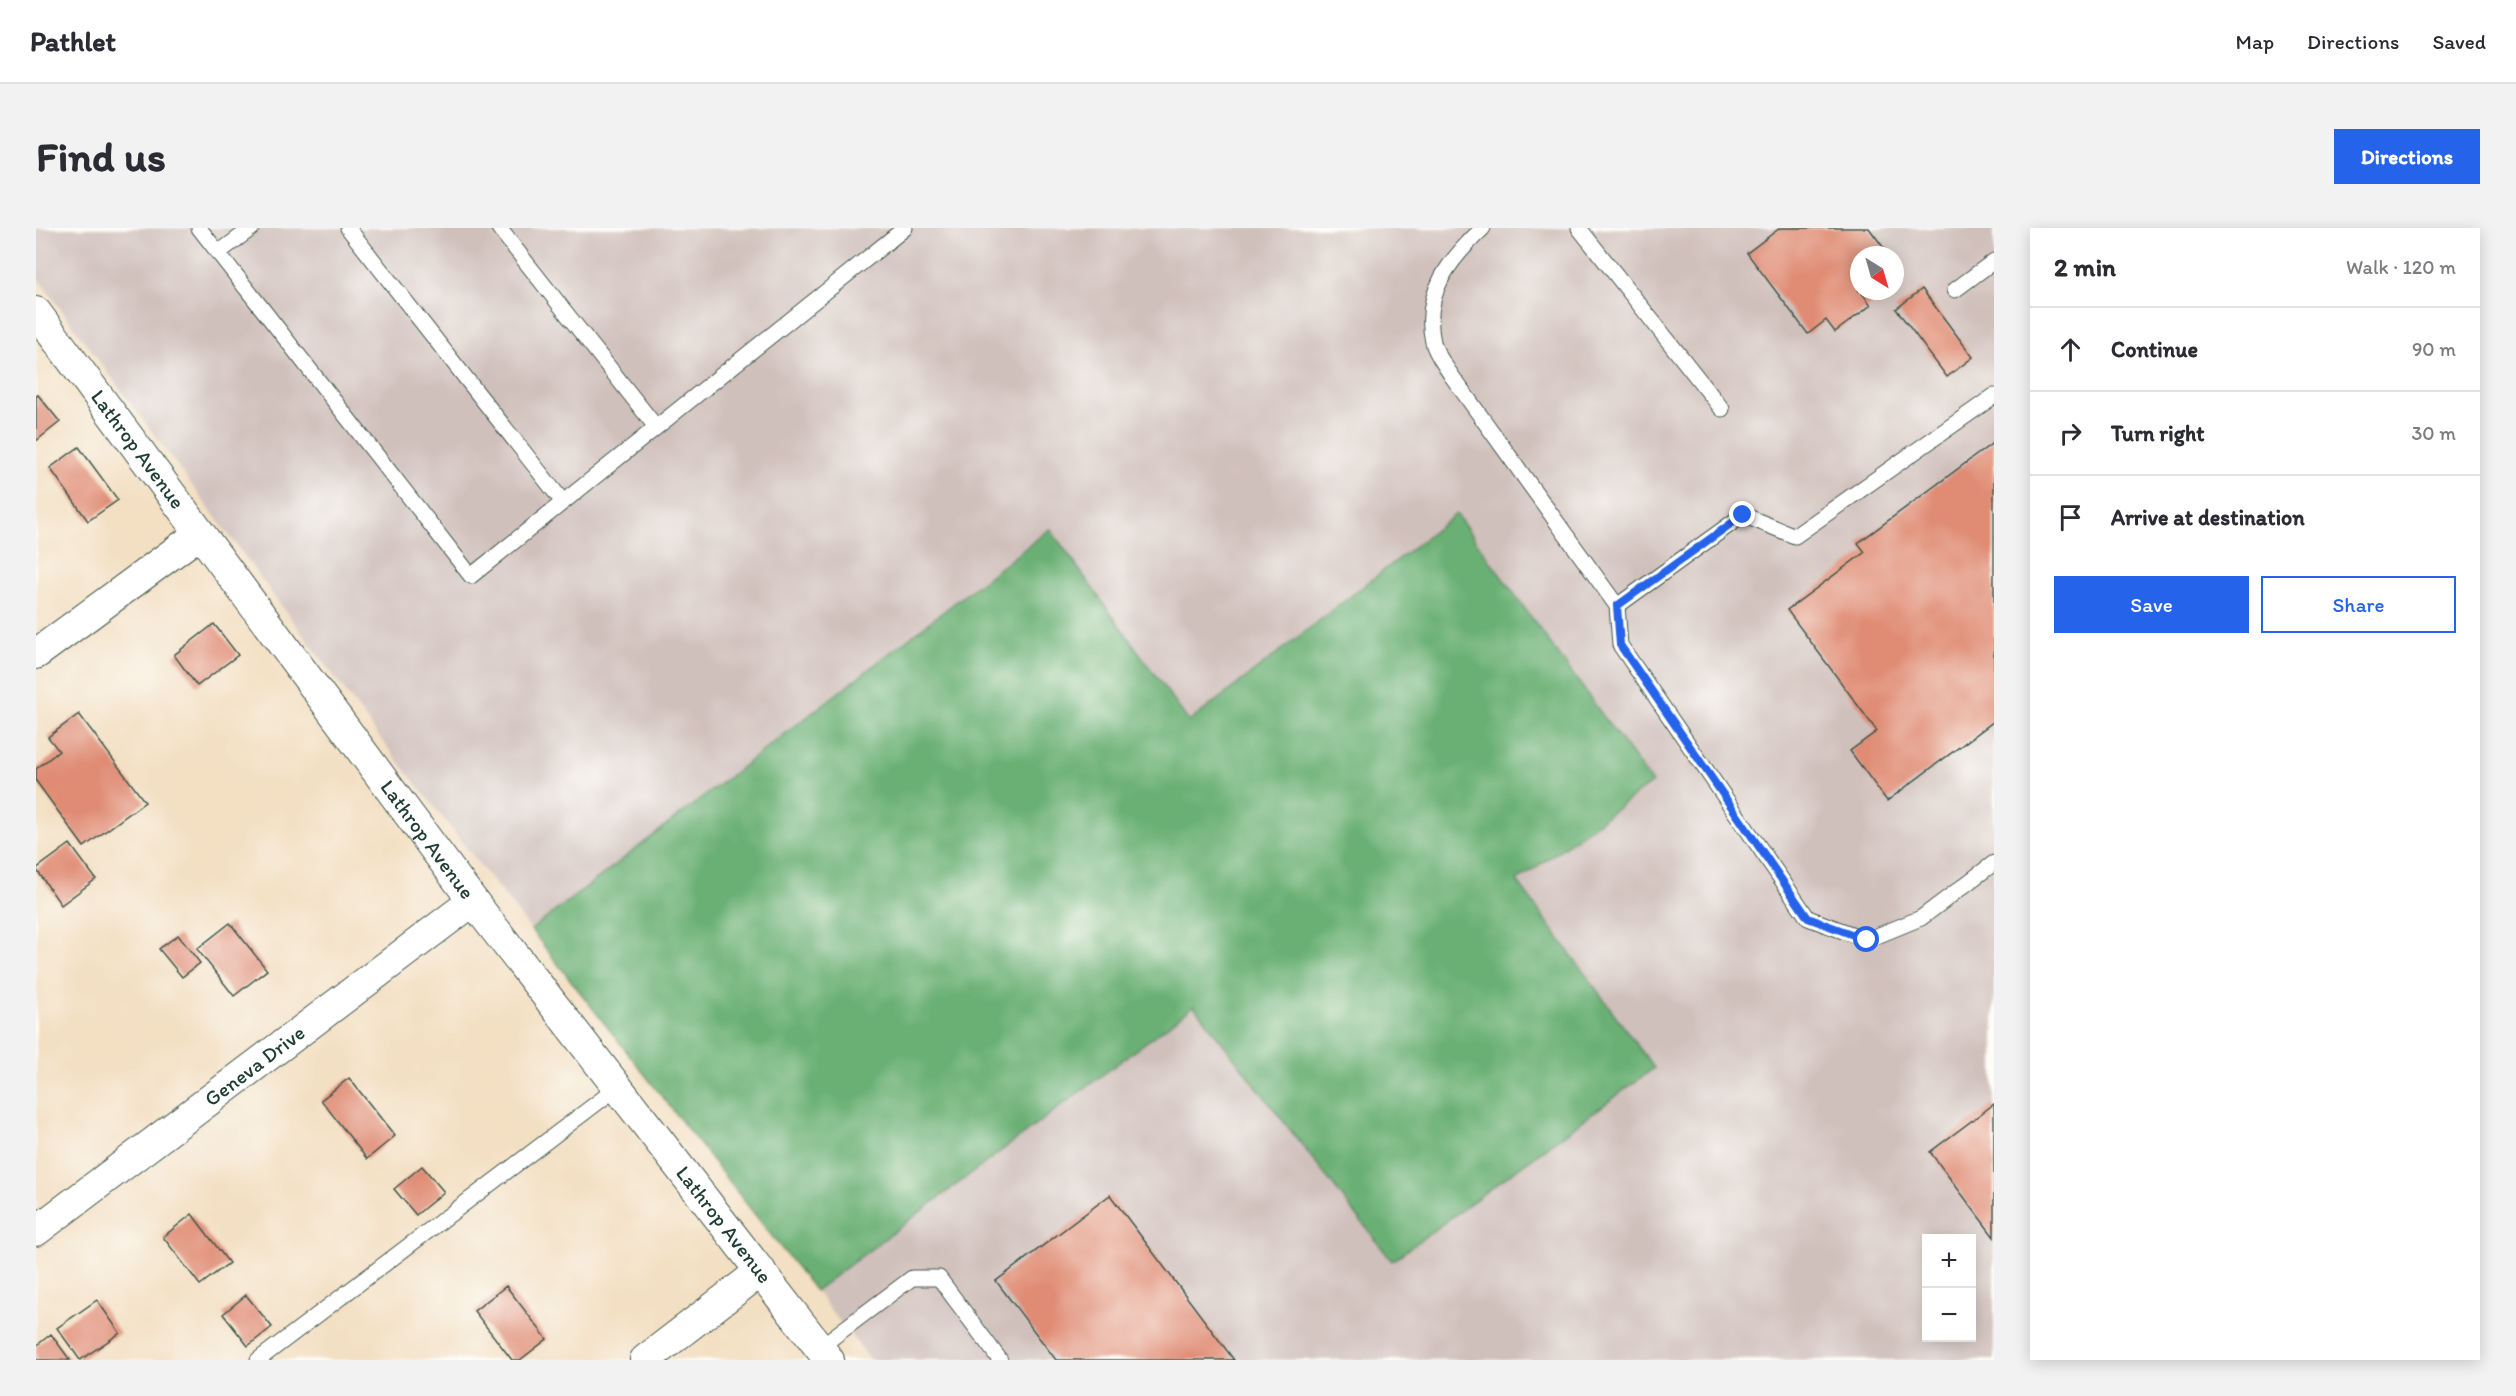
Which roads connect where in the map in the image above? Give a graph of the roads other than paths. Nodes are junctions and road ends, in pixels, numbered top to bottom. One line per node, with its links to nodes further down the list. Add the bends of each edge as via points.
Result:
1 (199, 228): 8 (lane)
2 (252, 228): 8 (lane)
3 (348, 228): 15 (lane)
4 (499, 228): 14 (lane)
5 (905, 228): 14 (lane)
6 (1483, 228): 17 (lane, via 1458,252 1435,287 1430,315 1433,344 1451,375)
7 (1579, 228): 13 (lane)
8 (218, 253): 15 (lane, via 471,576)
9 (1994, 261): 10 (lane)
10 (1955, 290)
11 (36, 312): 16 (street, Lathrop Avenue)
12 (1994, 396): 17 (lane, via 1795,536 1743,515)
13 (1722, 409)
14 (656, 427): 15 (lane)
15 (563, 502)
16 (199, 534): 18 (street); 20 (street, Lathrop Avenue)
17 (1617, 606): 19 (lane, via 1620,645 1808,918 1867,940 1921,918)
18 (36, 654)
19 (1994, 863)
20 (473, 901): 21 (street, Lathrop Avenue); 22 (street, Geneva Drive)
21 (618, 1087): 23 (street, Lathrop Avenue); 25 (lane)
22 (36, 1231)
23 (761, 1271): 24 (street, Lathrop Avenue); 26 (street)
24 (825, 1354): 27 (lane, via 912,1278 939,1278)
25 (258, 1360)
26 (645, 1360)
27 (1000, 1360)

